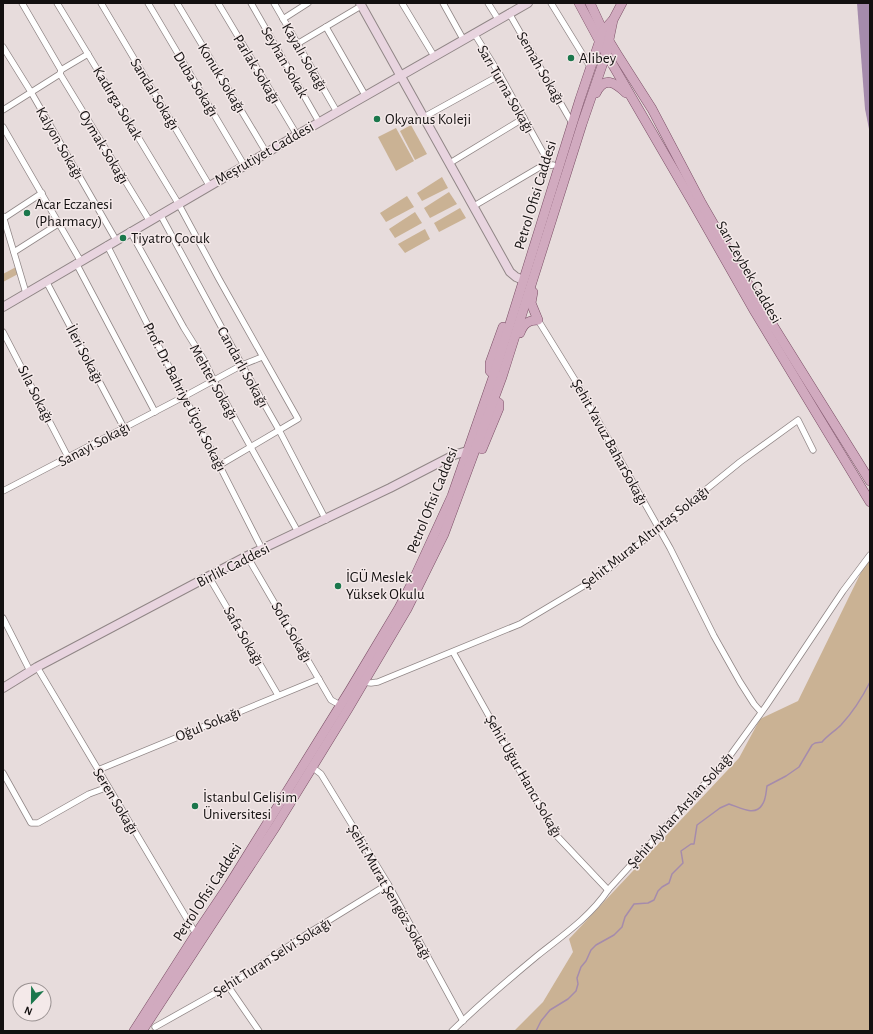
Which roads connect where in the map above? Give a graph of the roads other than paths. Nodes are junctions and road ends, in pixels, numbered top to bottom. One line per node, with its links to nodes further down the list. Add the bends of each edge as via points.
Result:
1 (22, 3): 34 (street, Oymak Sokağı)
2 (57, 3): 30 (street, Kadırga Sokak)
3 (101, 3): 52 (street, Sandal Sokağı)
4 (148, 3): 50 (street, Duba Sokağı)
5 (178, 3): 48 (street, Konuk Sokağı)
6 (218, 3): 47 (street, Parlak Sokağı)
7 (251, 3): 44 (street, Seyhan Sokak)
8 (274, 3): 20 (street, Kayalı Sokağı)
9 (308, 3): 20 (street)
10 (402, 3): 32 (street)
11 (444, 3): 26 (street)
12 (488, 3): 21 (street)
13 (528, 3): 19 (main road, Meşrutiyet Caddesi)
14 (551, 3): 33 (street)
15 (579, 3): 27 (main road)
16 (590, 3): 24 (main road)
17 (622, 3): 22 (main road, Petrol Ofisi Caddesi)
18 (361, 4): 23 (street); 35 (main road)
19 (509, 14): 21 (main road, Meşrutiyet Caddesi); 45 (street, Semah Sokağı)
20 (282, 19): 28 (street, Kayalı Sokağı)
21 (498, 20): 25 (main road, Meşrutiyet Caddesi)
22 (614, 20): 24 (main road, Petrol Ofisi Caddesi); 27 (main road, Petrol Ofisi Caddesi)
23 (326, 27): 28 (street); 38 (street)
24 (603, 30): 27 (main road)
25 (474, 33): 26 (main road, Meşrutiyet Caddesi); 36 (street, Sarı Turna Sokağı)
26 (463, 39): 32 (main road, Meşrutiyet Caddesi)
27 (604, 41): 31 (main road, Petrol Ofisi Caddesi); 33 (main road, Petrol Ofisi Caddesi); 86 (main road, Sarı Zeybek Caddesi, via 617,54 652,109 702,204 762,308)
28 (297, 44): 41 (street, Kayalı Sokağı)
29 (3, 47): 37 (street, Kalyon Sokağı)
30 (88, 54): 34 (street); 54 (street, Kadırga Sokak)
31 (606, 54): 39 (main road, Sarı Zeybek Caddesi); 45 (main road, Petrol Ofisi Caddesi)
32 (434, 56): 35 (main road, Meşrutiyet Caddesi)
33 (591, 68): 45 (main road, Petrol Ofisi Caddesi)
34 (60, 72): 37 (street); 58 (street, Oymak Sokağı)
35 (401, 75): 38 (main road, Meşrutiyet Caddesi); 42 (main road)
36 (500, 75): 42 (street); 43 (street, Sarı Turna Sokağı)
37 (31, 92): 40 (street); 61 (street, Kalyon Sokağı)
38 (365, 95): 41 (main road, Meşrutiyet Caddesi)
39 (637, 107): 45 (main road, via 620,88 607,82 598,89); 88 (main road, Sarı Zeybek Caddesi, via 755,312)
40 (3, 110)
41 (337, 112): 44 (main road, Meşrutiyet Caddesi)
42 (424, 117): 49 (main road)
43 (524, 118): 49 (street); 51 (street, Sarı Turna Sokağı)
44 (319, 122): 47 (main road, Meşrutiyet Caddesi)
45 (577, 124): 51 (main road, Petrol Ofisi Caddesi); 64 (main road, Petrol Ofisi Caddesi)
46 (3, 127): 53 (street)
47 (297, 135): 48 (main road, Meşrutiyet Caddesi)
48 (266, 152): 50 (main road, Meşrutiyet Caddesi)
49 (450, 163): 55 (main road)
50 (244, 165): 52 (main road, Meşrutiyet Caddesi)
51 (555, 166): 55 (street, via 540,167); 66 (main road, Petrol Ofisi Caddesi)
52 (210, 185): 54 (main road, Meşrutiyet Caddesi)
53 (42, 193): 57 (street); 59 (street)
54 (178, 203): 56 (main road, Meşrutiyet Caddesi); 72 (street, Kadırga Sokak)
55 (474, 206): 66 (main road, via 510,272)
56 (160, 214): 58 (main road, Meşrutiyet Caddesi); 73 (street, Candarlı Sokağı)
57 (3, 217): 63 (street)
58 (149, 220): 60 (main road, Meşrutiyet Caddesi)
59 (58, 224): 63 (street); 65 (street)
60 (130, 231): 61 (main road, Meşrutiyet Caddesi); 75 (street, Mehter Sokağı)
61 (116, 240): 62 (main road, Meşrutiyet Caddesi)
62 (107, 245): 65 (main road, Meşrutiyet Caddesi); 76 (street, Prof. Dr. Bahriye Üçok Sokağı)
63 (14, 252): 68 (street)
64 (541, 252): 70 (main road, via 531,299); 74 (main road, Petrol Ofisi Caddesi)
65 (78, 262): 67 (main road, Meşrutiyet Caddesi); 78 (street)
66 (523, 280): 74 (main road, Petrol Ofisi Caddesi, via 490,363 490,371)
67 (46, 281): 68 (main road, Meşrutiyet Caddesi); 79 (street, İleri Sokağı)
68 (26, 293): 69 (main road, Meşrutiyet Caddesi)
69 (3, 307)
70 (538, 320): 74 (main road, via 529,321 522,327 508,370 506,374); 90 (street, Şehit Yavuz BaharSokağı, via 575,380)
71 (3, 332): 84 (street, Sıla Sokağı)
72 (262, 357): 73 (street, Sanayi Sokağı); 80 (street, Kadırga Sokak, via 298,419)
73 (242, 365): 75 (street, Sanayi Sokağı); 80 (street, Candarlı Sokağı)
74 (498, 376): 77 (main road, Petrol Ofisi Caddesi)
75 (214, 381): 76 (street, Sanayi Sokağı); 81 (street, Mehter Sokağı)
76 (185, 396): 78 (street, Sanayi Sokağı); 85 (street, Prof. Dr. Bahriye Üçok Sokağı)
77 (490, 398): 83 (main road, Petrol Ofisi Caddesi); 100 (main road, Petrol Ofisi Caddesi, via 498,403 499,408 464,492 407,609)
78 (155, 412): 79 (street, Sanayi Sokağı)
79 (124, 428): 84 (street, Sanayi Sokağı)
80 (279, 430): 81 (street); 89 (street, Candarlı Sokağı)
81 (251, 448): 85 (street); 91 (street, Mehter Sokağı)
82 (813, 450): 90 (street, Şehit Murat Altıntaş Sokağı, via 798,420 740,462)
83 (467, 451): 89 (main road, Birlik Caddesi, via 454,455); 103 (main road, Petrol Ofisi Caddesi, via 445,514 414,581)
84 (68, 457): 87 (street, Sanayi Sokağı)
85 (220, 466): 92 (street, Prof. Dr. Bahriye Üçok Sokağı)
86 (870, 481)
87 (3, 491)
88 (870, 502)
89 (326, 520): 91 (main road, Birlik Caddesi)
90 (658, 528): 97 (street, Şehit Murat Altıntaş Sokağı, via 582,588 520,624); 104 (street, Şehit Yavuz BaharSokağı, via 714,636 740,682)
91 (298, 532): 92 (main road, Birlik Caddesi)
92 (262, 549): 94 (main road, Birlik Caddesi)
93 (870, 555): 104 (street, Şehit Ayhan Arslan Sokağı)
94 (247, 556): 95 (main road, Birlik Caddesi); 99 (street, Sofu Sokağı)
95 (209, 577): 98 (main road, Birlik Caddesi); 102 (street, Safa Sokağı)
96 (3, 618): 98 (street, Seren Sokağı)
97 (453, 652): 100 (street, Şehit Murat Altıntaş Sokağı, via 378,682); 110 (street, Şehit Uğur Hancı Sokağı, via 556,835)
98 (34, 669): 101 (main road, Birlik Caddesi); 106 (street, Seren Sokağı)
99 (319, 679): 102 (street, Oğul Sokağı); 103 (street, Sofu Sokağı, via 331,700)
100 (363, 682): 103 (main road, Petrol Ofisi Caddesi)
101 (3, 688)
102 (278, 695): 106 (street, Oğul Sokağı)
103 (344, 707): 105 (main road, Petrol Ofisi Caddesi); 111 (main road, Petrol Ofisi Caddesi)
104 (761, 712): 110 (street, Şehit Ayhan Arslan Sokağı, via 729,757)
105 (312, 767): 109 (street, Şehit Murat Şengöz Sokağı, via 321,774); 114 (main road, Petrol Ofisi Caddesi, via 276,826)
106 (98, 770): 108 (street, Seren Sokağı)
107 (3, 774): 108 (street, via 31,823 38,823 90,794)
108 (108, 787): 111 (street, Seren Sokağı)
109 (388, 884): 112 (street, Şehit Turan Selvi Sokağı); 113 (street, Şehit Murat Şengöz Sokağı)
110 (608, 890): 113 (street, Şehit Ayhan Arslan Sokağı, via 587,915)
111 (196, 934): 114 (main road, Petrol Ofisi Caddesi)
112 (228, 986): 115 (street, Şehit Turan Selvi Sokağı); 116 (street)
113 (463, 1021): 117 (street, Şehit Ayhan Arslan Sokağı)
114 (138, 1029): 115 (street)
115 (157, 1029)
116 (259, 1031)
117 (452, 1031)

